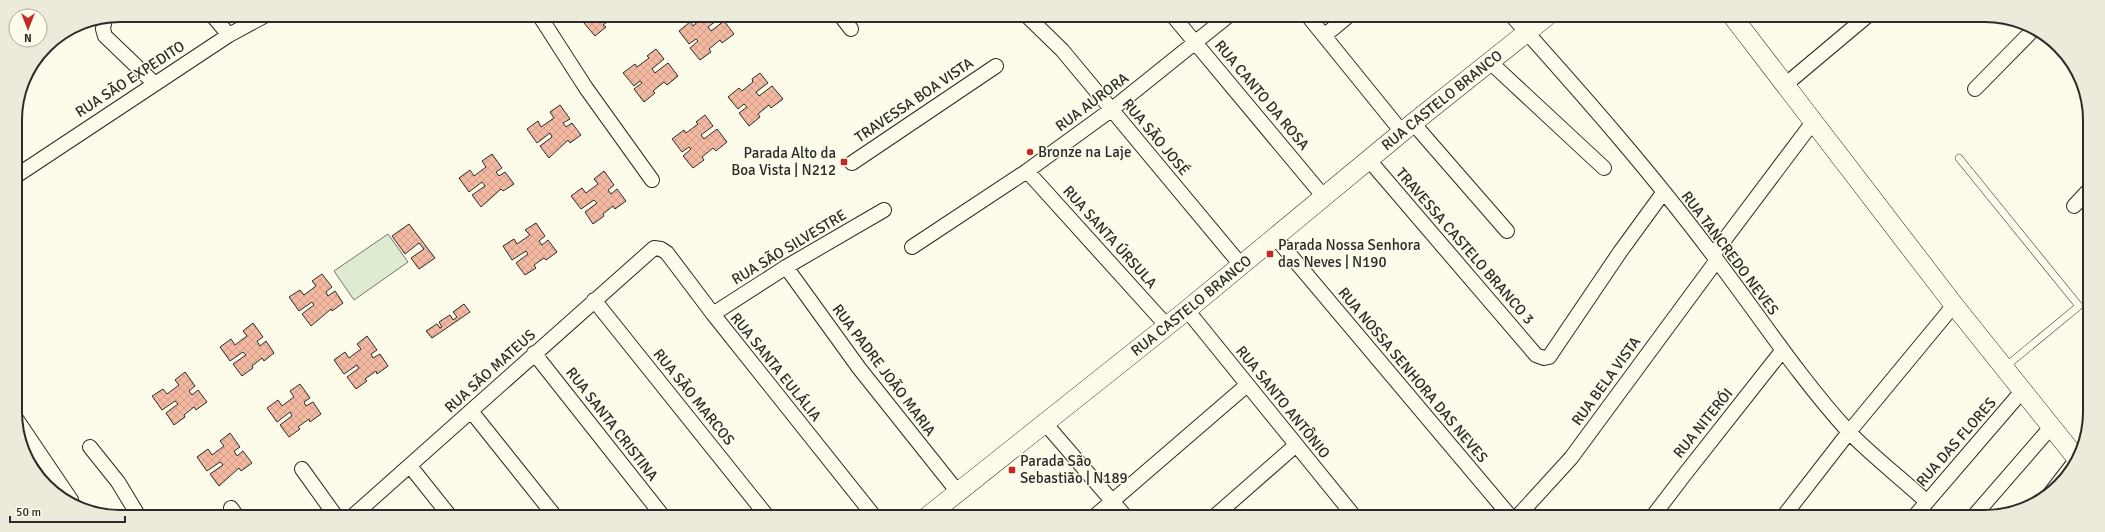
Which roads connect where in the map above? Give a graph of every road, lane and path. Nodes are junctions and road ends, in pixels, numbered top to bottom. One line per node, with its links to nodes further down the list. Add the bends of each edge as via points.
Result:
1 (218, 22): 18 (street)
2 (253, 22): 18 (street, RUA SÃO EXPEDITO)
3 (543, 22): 35 (street, via 586,88)
4 (846, 22): 15 (street)
5 (1033, 22): 26 (street, RUA SÃO JOSÉ, via 1062,50)
6 (1178, 22): 20 (street, RUA CANTO DA ROSA)
7 (1221, 22): 20 (street, RUA AURORA)
8 (1313, 22): 19 (street)
9 (1341, 22): 19 (street)
10 (1518, 22): 16 (street, RUA TANCREDO NEVES)
11 (1540, 22): 16 (street, RUA CASTELO BRANCO)
12 (1736, 22): 24 (street)
13 (1860, 22): 24 (street)
14 (104, 24): 23 (street, via 105,36)
15 (851, 29)
16 (1527, 32): 21 (street, RUA CASTELO BRANCO); 36 (street, RUA TANCREDO NEVES, via 1586,97)
17 (2030, 33): 25 (street)
18 (229, 35): 23 (street, RUA SÃO EXPEDITO)
19 (1324, 36): 28 (street)
20 (1196, 42): 26 (street, RUA AURORA); 38 (street, RUA CANTO DA ROSA)
21 (1490, 62): 28 (street, RUA CASTELO BRANCO); 32 (street)
22 (996, 66): 31 (street, TRAVESSA BOA VISTA)
23 (154, 83): 34 (street, RUA SÃO EXPEDITO)
24 (1785, 85): 27 (street)
25 (1975, 89)
26 (1111, 110): 33 (street, RUA AURORA); 46 (street, RUA SÃO JOSÉ)
27 (1813, 122): 45 (street, RUA BELA VISTA); 49 (street)
28 (1408, 128): 30 (street, RUA CASTELO BRANCO); 41 (street)
29 (1959, 158): 55 (lane, via 2079,306)
30 (1369, 160): 36 (street, TRAVESSA CASTELO BRANCO 3, via 1536,355 1544,358 1549,357 1620,252); 38 (street, RUA CASTELO BRANCO)
31 (852, 163)
32 (1604, 168)
33 (1027, 171): 43 (street, RUA AURORA); 52 (street, RUA SANTA ÚRSULA)
34 (22, 172)
35 (652, 180)
36 (1664, 193): 45 (street, RUA TANCREDO NEVES)
37 (2083, 196): 39 (street)
38 (1324, 197): 42 (street, RUA CASTELO BRANCO)
39 (2074, 206)
40 (884, 210): 47 (street, RUA SÃO SILVESTRE)
41 (1507, 231)
42 (1275, 237): 46 (street, RUA CASTELO BRANCO); 85 (street, RUA NOSSA SENHORA DAS NEVES)
43 (912, 247)
44 (648, 252): 48 (street, RUA SÃO MATEUS); 51 (street, RUA SANTA EULÁLIA, via 654,248 667,253)
45 (1715, 258): 53 (street, RUA TANCREDO NEVES); 86 (street, RUA BELA VISTA, via 1571,458)
46 (1241, 265): 50 (street, RUA CASTELO BRANCO)
47 (786, 267): 51 (street, RUA SÃO SILVESTRE); 68 (street, RUA PADRE JOÃO MARIA, via 859,368)
48 (594, 300): 54 (street, RUA SÃO MATEUS); 78 (street, RUA SÃO MARCOS)
49 (1954, 305): 55 (street); 62 (street)
50 (1187, 310): 52 (street, RUA CASTELO BRANCO); 56 (street, RUA SANTO ANTÔNIO)
51 (713, 314): 79 (street, RUA SANTA EULÁLIA)
52 (1167, 326): 59 (street, RUA CASTELO BRANCO)
53 (1782, 351): 62 (street, RUA TANCREDO NEVES); 87 (street, RUA NITERÓI)
54 (534, 353): 58 (street, RUA SÃO MATEUS); 77 (street, RUA SANTA CRISTINA)
55 (2005, 368): 57 (street)
56 (1247, 385): 63 (street, RUA SANTO ANTÔNIO); 70 (street)
57 (2023, 390): 60 (street); 71 (street, RUA DAS FLORES)
58 (471, 411): 66 (street, RUA SÃO MATEUS); 76 (street)
59 (1044, 422): 68 (street, RUA CASTELO BRANCO); 70 (street)
60 (2052, 426): 65 (street); 90 (street)
61 (24, 430): 69 (street)
62 (1849, 432): 71 (street, RUA TANCREDO NEVES); 88 (street)
63 (1296, 445): 83 (street); 84 (street, RUA SANTO ANTÔNIO)
64 (90, 447): 72 (street, via 118,482)
65 (2074, 454)
66 (410, 466): 74 (street, RUA SÃO MATEUS); 75 (street)
67 (302, 469): 73 (street)
68 (957, 492): 80 (street, RUA CASTELO BRANCO)
69 (67, 495)
70 (1112, 501): 81 (street); 82 (street)
71 (1927, 502): 89 (street, RUA DAS FLORES)
72 (135, 510)
73 (331, 510)
74 (360, 510)
75 (445, 510)
76 (550, 510)
77 (657, 510)
78 (762, 510)
79 (869, 510)
80 (935, 510)
81 (1102, 510)
82 (1120, 510)
83 (1222, 510)
84 (1349, 510)
85 (1505, 510)
86 (1523, 510)
87 (1657, 510)
88 (1788, 510)
89 (1920, 510)
90 (1979, 510)

